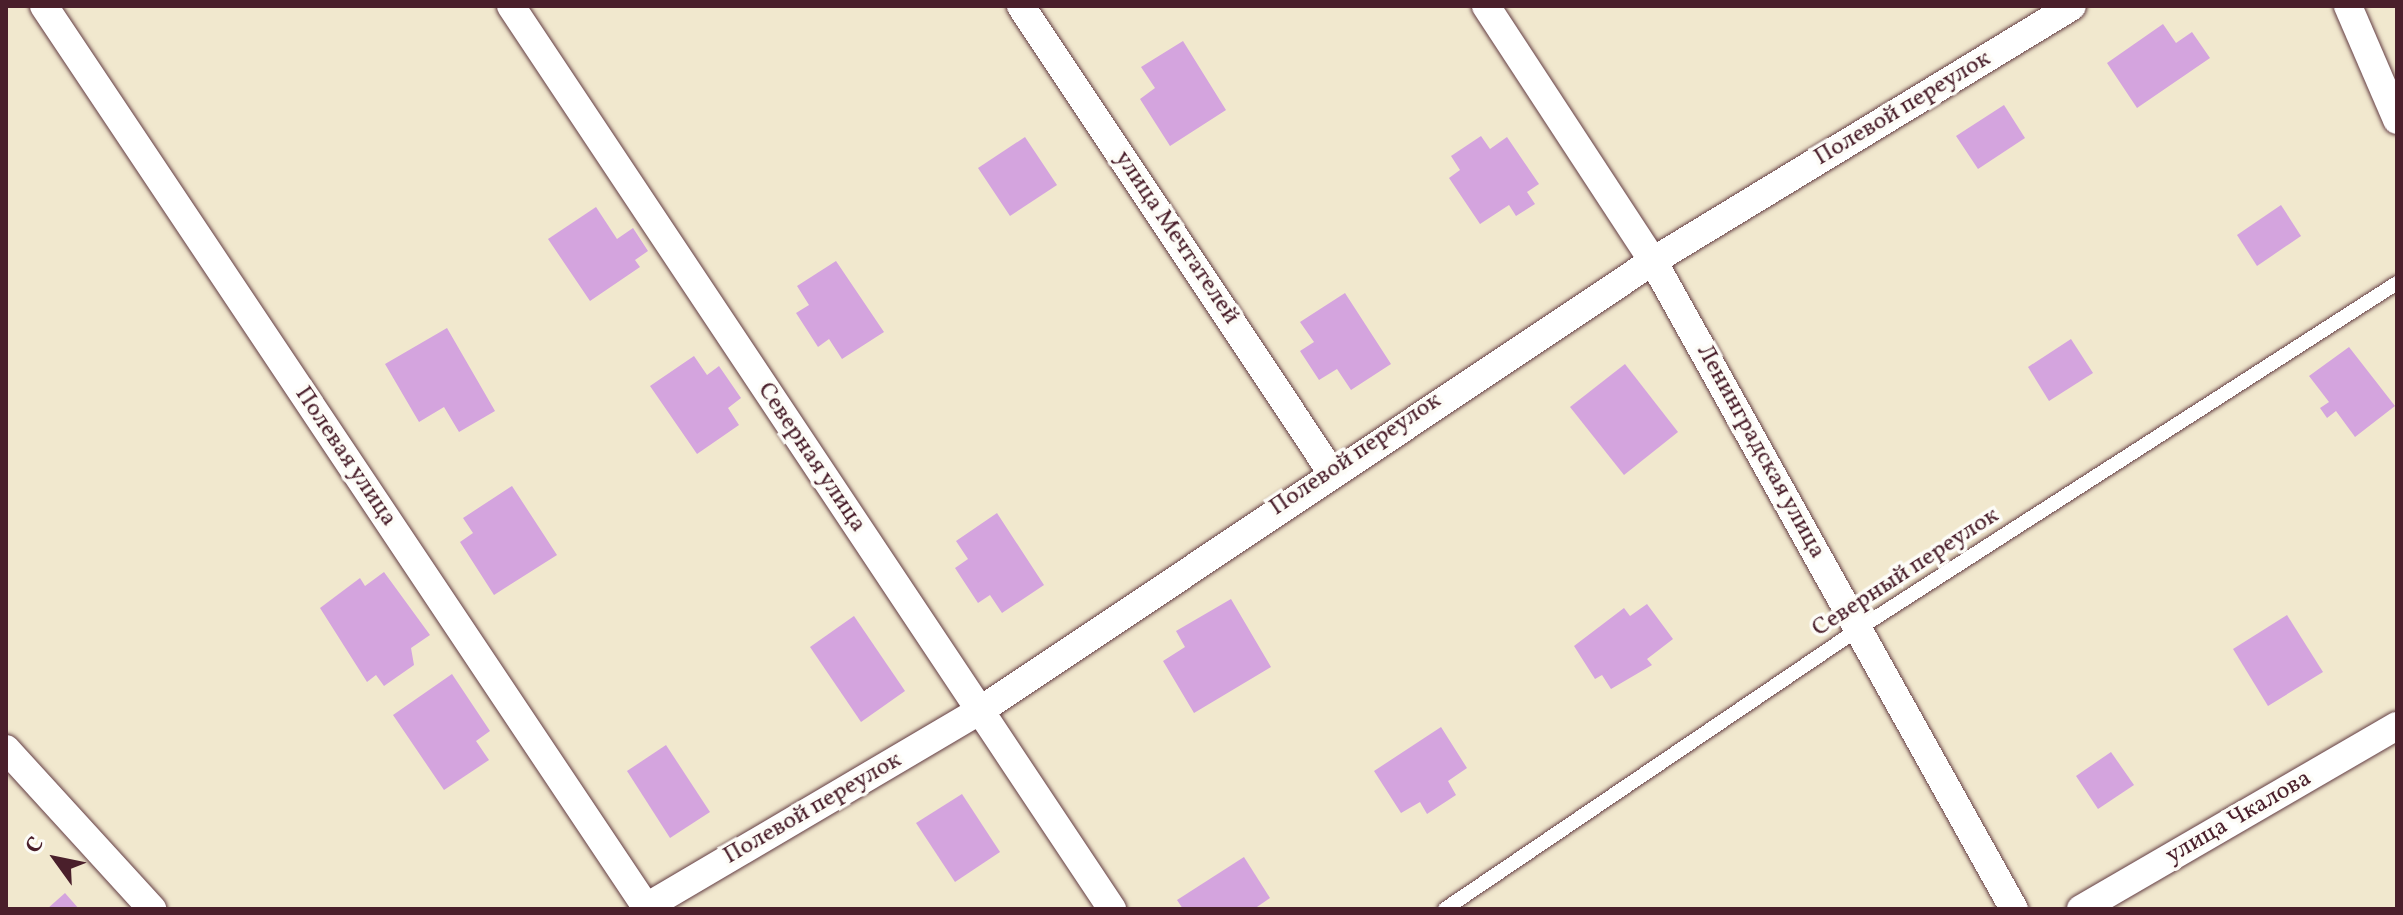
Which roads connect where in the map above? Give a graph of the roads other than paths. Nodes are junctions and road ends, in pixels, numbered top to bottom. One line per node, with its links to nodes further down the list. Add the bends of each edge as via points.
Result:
1 (44, 6): 15 (street, Полевая улица)
2 (511, 6): 12 (street, Северная улица)
3 (1021, 6): 10 (street, улица Мечтателей)
4 (1486, 6): 8 (street, Ленинградская улица)
5 (2072, 6): 8 (street, Полевой переулок)
6 (2348, 6): 7 (street)
7 (2397, 120)
8 (1653, 261): 10 (street, Полевой переулок); 11 (street, Ленинградская улица)
9 (2397, 283): 11 (lane, Северный переулок)
10 (1330, 470): 12 (street, Полевой переулок)
11 (1858, 629): 18 (lane, Северный переулок); 19 (street, Ленинградская улица)
12 (981, 710): 15 (street, Полевой переулок); 17 (street, Северная улица)
13 (2397, 726): 20 (street, улица Чкалова)
14 (6, 749): 16 (street)
15 (644, 908)
16 (152, 909)
17 (1112, 909)
18 (1445, 909)
19 (2014, 909)
20 (2081, 909)

